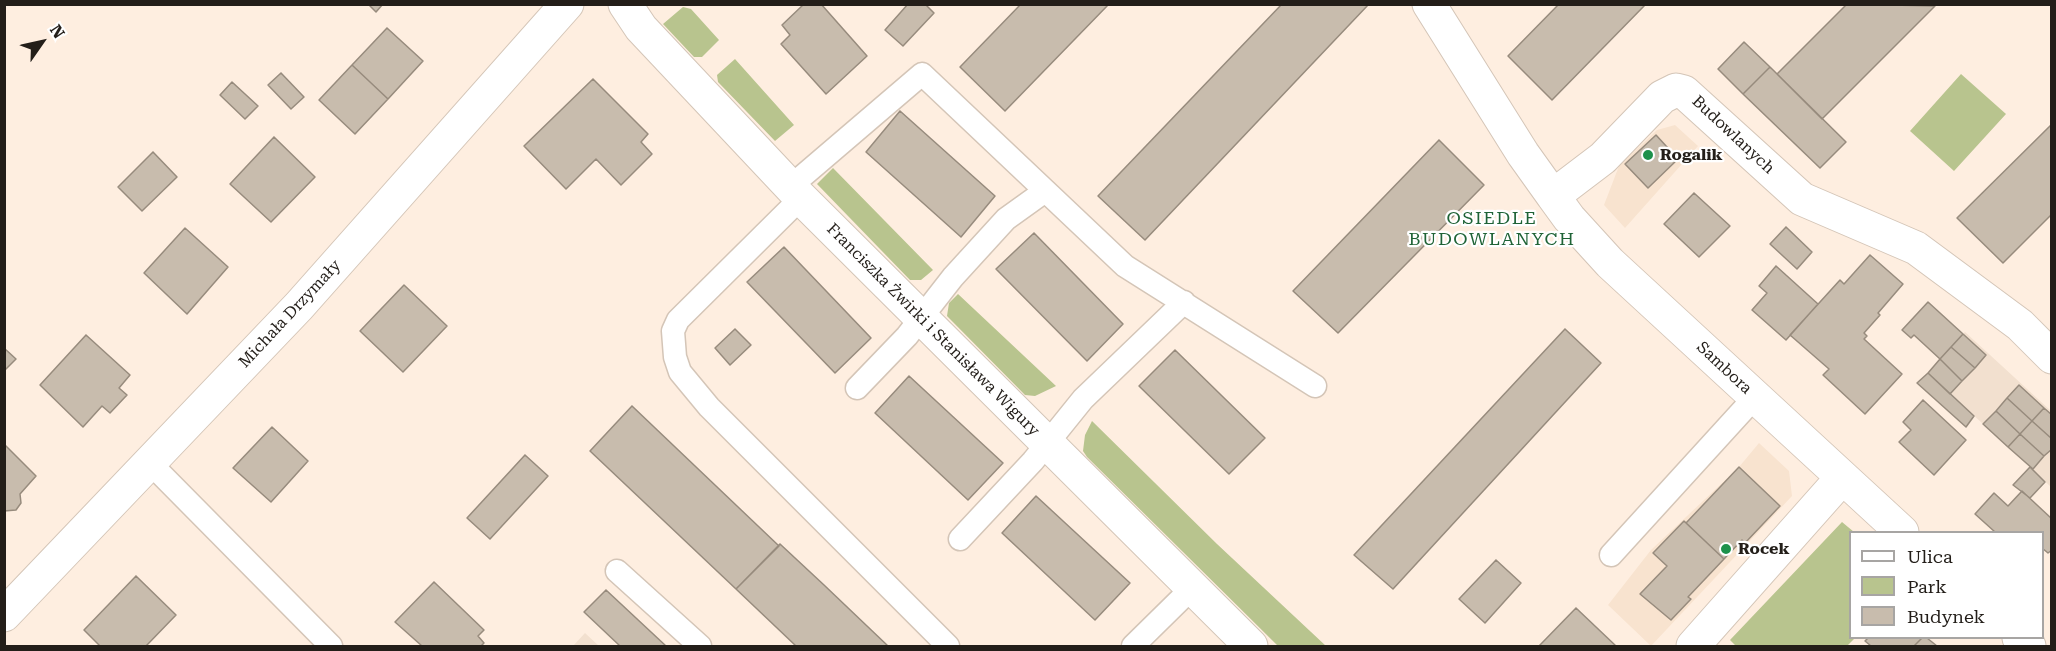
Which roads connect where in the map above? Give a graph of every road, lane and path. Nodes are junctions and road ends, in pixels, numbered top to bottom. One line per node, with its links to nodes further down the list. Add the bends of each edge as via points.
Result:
1 (567, 4): 14 (street, Michała Drzymały, via 299,306)
2 (625, 4): 5 (street, Franciszka Żwirki i Stanisława Wigury, via 641,28)
3 (1430, 4): 6 (street)
4 (1045, 191): 5 (lane, via 922,74); 7 (lane, via 1125,266); 8 (lane, via 1006,219)
5 (796, 192): 8 (street, Franciszka Żwirki i Stanisława Wigury); 24 (lane, via 678,320 673,331 680,372 709,407)
6 (1553, 196): 9 (street, Budowlanych, via 1603,158 1662,97 1676,90 1684,92 1802,199 1916,248 2020,325); 12 (street, Sambora, via 1610,263)
7 (1184, 302): 10 (lane); 13 (lane, via 1083,399)
8 (920, 317): 11 (lane); 13 (street, Franciszka Żwirki i Stanisława Wigury)
9 (2052, 357)
10 (1315, 386)
11 (857, 388)
12 (1755, 397): 15 (street, Sambora); 18 (lane)
13 (1046, 442): 17 (lane); 20 (street, Franciszka Żwirki i Stanisława Wigury)
14 (150, 463): 21 (street, Michała Drzymały); 22 (lane)
15 (1842, 478): 16 (street, Sambora); 27 (street)
16 (1901, 531)
17 (960, 539)
18 (1611, 555)
19 (617, 571): 23 (lane)
20 (1192, 588): 25 (lane); 26 (street, Franciszka Żwirki i Stanisława Wigury)
21 (4, 615)
22 (331, 646)
23 (700, 646)
24 (948, 646)
25 (1133, 646)
26 (1251, 646)
27 (1693, 646)

